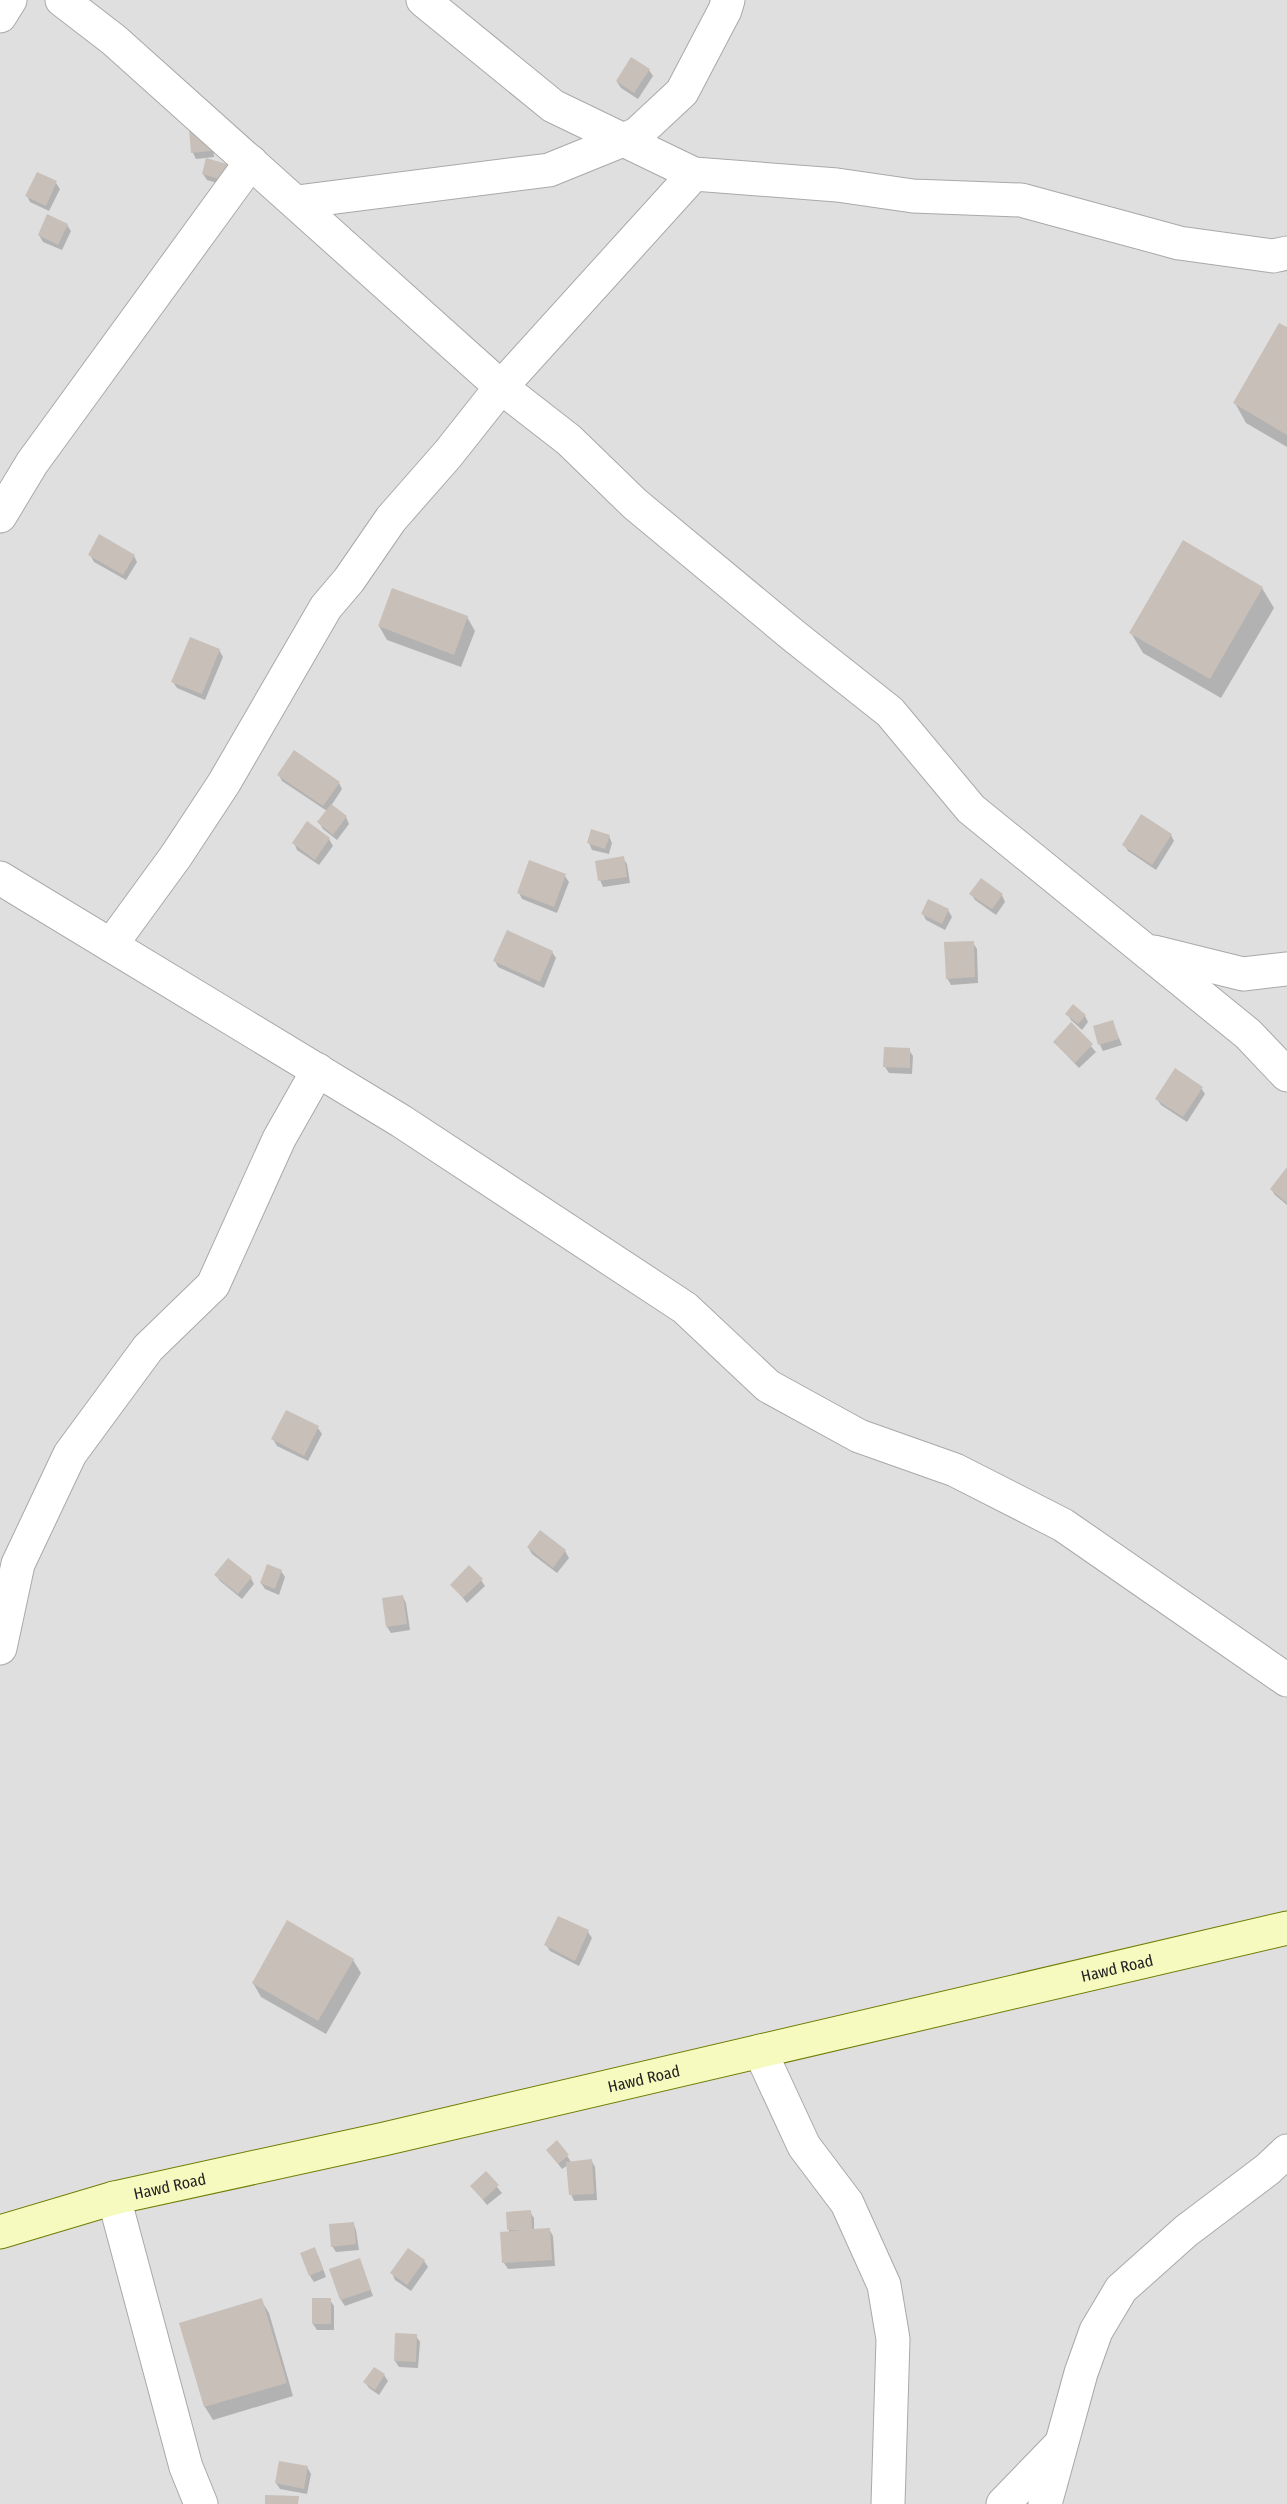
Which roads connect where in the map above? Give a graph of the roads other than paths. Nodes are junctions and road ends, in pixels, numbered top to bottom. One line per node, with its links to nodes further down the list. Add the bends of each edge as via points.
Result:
1 (10, 0): 5 (street)
2 (62, 0): 7 (street, via 114,40)
3 (728, 0): 6 (street, via 682,92 637,134)
4 (437, 4): 6 (street, via 553,106)
5 (0, 16)
6 (623, 140): 8 (street); 9 (street, via 549,170)
7 (251, 162): 9 (street); 12 (street, via 32,462)
8 (694, 174): 10 (street, via 913,196 1021,200 1179,243 1273,256); 11 (street)
9 (297, 202): 11 (street)
10 (1287, 253)
11 (501, 387): 14 (street, via 391,519 326,607 224,783); 15 (street, via 569,440 653,519 890,712 971,809)
12 (0, 516)
13 (0, 878): 14 (street)
14 (111, 945): 17 (street)
15 (1147, 951): 16 (street, via 1243,974); 18 (street, via 1248,1034)
16 (1287, 969)
17 (318, 1070): 19 (street, via 279,1139 213,1285 148,1348 70,1454); 21 (street, via 401,1120 685,1308 768,1386 860,1436 955,1470 1063,1525)
18 (1287, 1075)
19 (9, 1561): 20 (street)
20 (0, 1648)
21 (1287, 1680)
22 (1287, 1928): 23 (main road, Hawd Road)
23 (760, 2051): 25 (main road, Hawd Road); 29 (street, via 804,2146 847,2204 884,2285 893,2339)
24 (1287, 2151): 27 (street, via 1186,2231 1121,2289 1096,2331)
25 (114, 2198): 26 (main road, Hawd Road); 28 (street, via 186,2467)
26 (0, 2232)
27 (1062, 2442): 30 (street); 31 (street)
28 (201, 2504)
29 (888, 2504)
30 (1003, 2504)
31 (1045, 2504)

